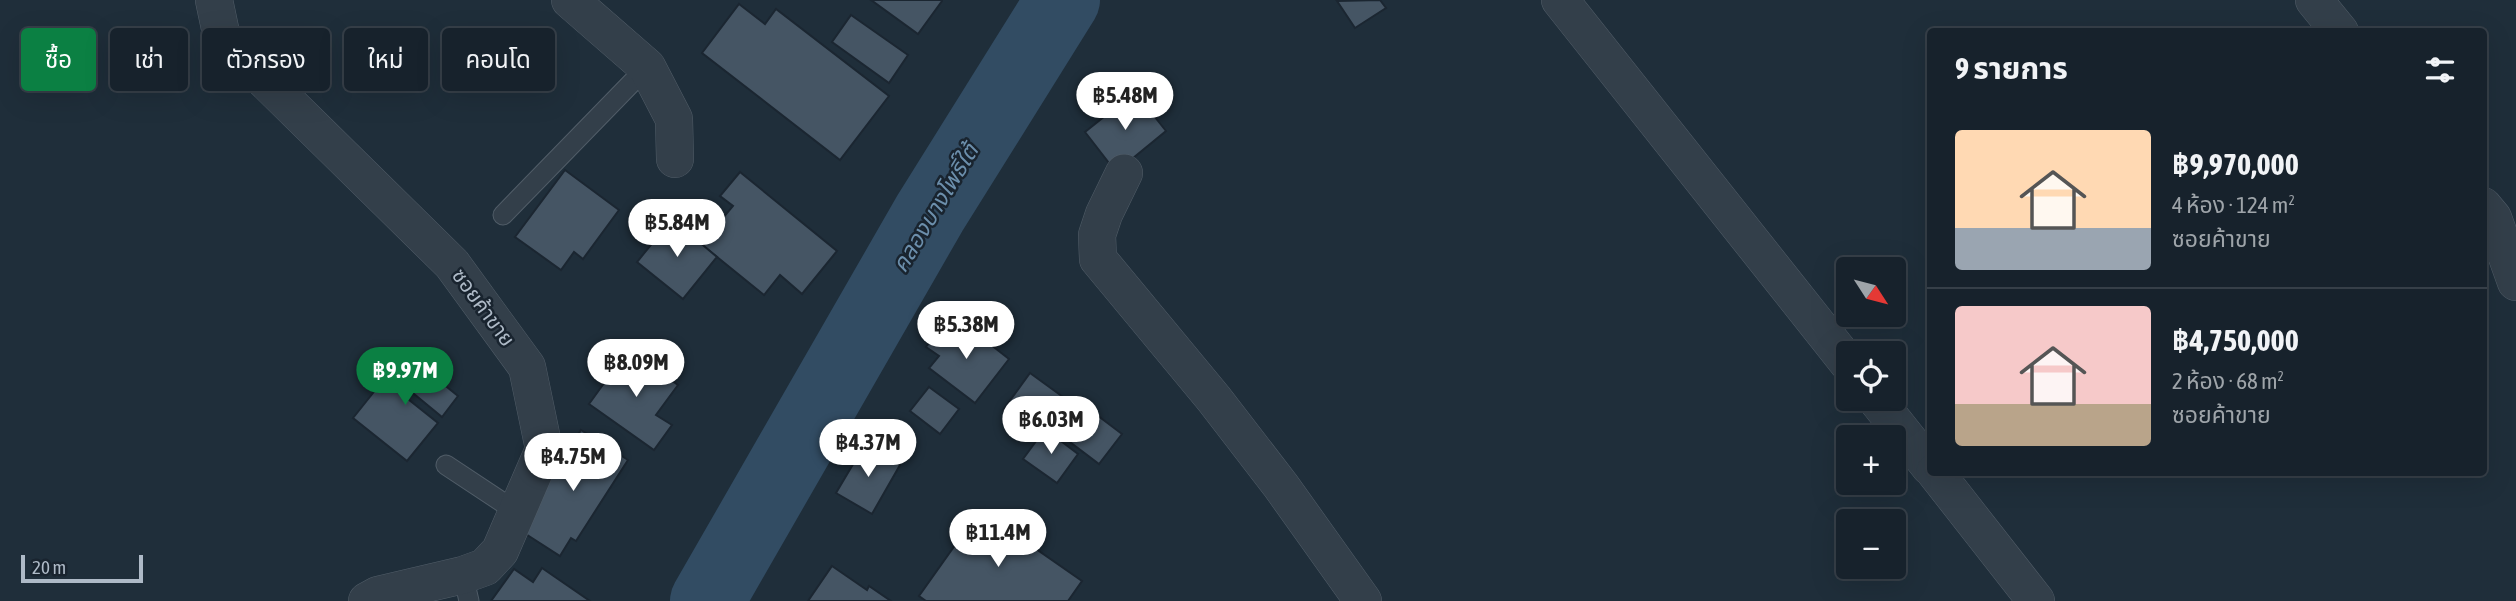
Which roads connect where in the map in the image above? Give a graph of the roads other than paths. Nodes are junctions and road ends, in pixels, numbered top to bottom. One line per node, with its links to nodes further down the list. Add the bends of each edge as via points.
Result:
1 (214, 0): 17 (street, ซอยค้าขาย, via 222,38 452,264 527,367 544,449)
2 (570, 0): 6 (street)
3 (1560, 0): 12 (street)
4 (2314, 0): 5 (street)
5 (2337, 28)
6 (647, 66): 7 (street, via 674,119); 10 (lane)
7 (676, 159)
8 (1124, 173): 20 (street, via 1097,235 1098,259 1214,399)
9 (2487, 211): 11 (street)
10 (503, 215)
11 (2516, 282)
12 (1836, 348)
13 (1886, 411): 14 (street)
14 (1927, 463)
15 (446, 465): 17 (lane)
16 (1938, 476): 21 (street)
17 (517, 512): 18 (street, ซอยค้าขาย, via 500,551)
18 (466, 588): 19 (street, ซอยค้าขาย, via 378,595)
19 (367, 601)
20 (1363, 601)
21 (2036, 601)

